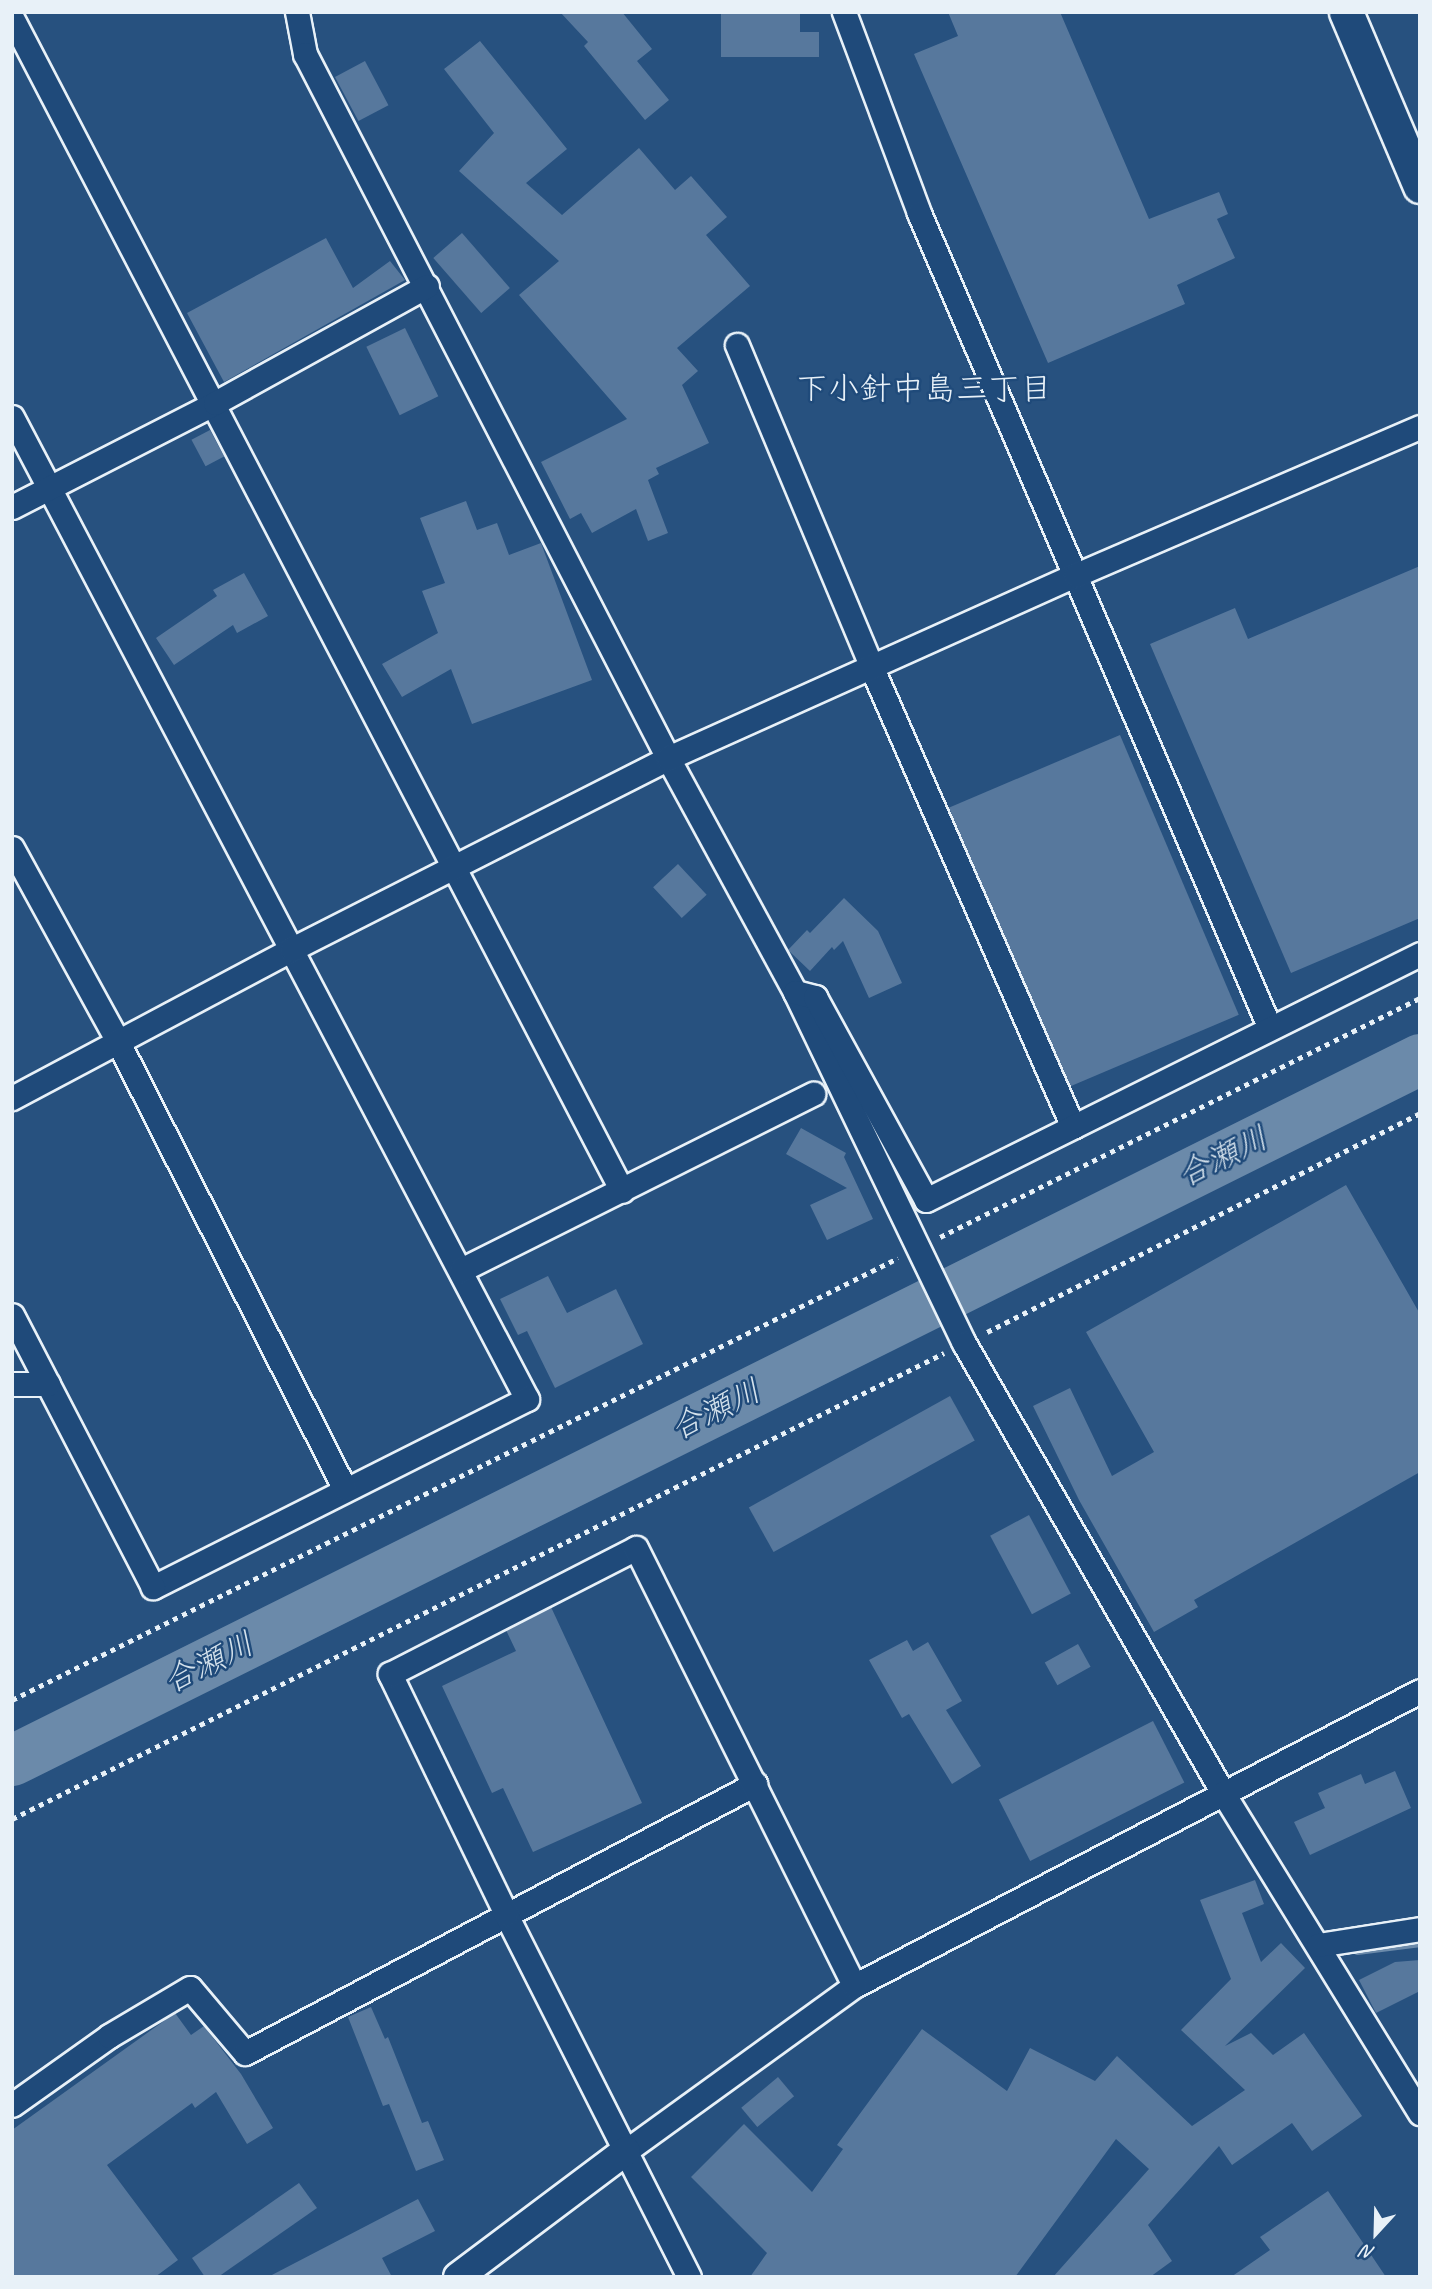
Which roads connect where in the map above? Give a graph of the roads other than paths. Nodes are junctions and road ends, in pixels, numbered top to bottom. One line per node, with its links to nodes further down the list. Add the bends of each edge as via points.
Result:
1 (297, 12): 6 (street, via 305,54)
2 (844, 12): 13 (street, via 919,213)
3 (1346, 12): 5 (main road)
4 (12, 18): 8 (street)
5 (1420, 186)
6 (427, 286): 8 (street); 15 (street)
7 (737, 345): 14 (street)
8 (215, 403): 11 (street); 17 (street)
9 (12, 417): 11 (street)
10 (1420, 427): 13 (street)
11 (49, 487): 12 (street); 18 (street)
12 (12, 507)
13 (1076, 575): 14 (street); 21 (street)
14 (871, 666): 15 (street); 25 (street)
15 (668, 758): 17 (street); 20 (street)
16 (12, 848): 22 (street)
17 (455, 869): 18 (street); 26 (street)
18 (292, 949): 22 (street); 27 (street)
19 (1420, 954): 21 (street)
20 (794, 992): 25 (street, via 815,997 926,1200); 34 (street, via 964,1343)
21 (1269, 1026): 25 (street)
22 (118, 1042): 24 (street); 31 (street)
23 (813, 1094): 26 (street)
24 (12, 1098)
25 (1073, 1127)
26 (622, 1191): 27 (street)
27 (461, 1270): 31 (street, via 527,1399)
28 (12, 1315): 30 (street)
29 (12, 1384): 30 (street)
30 (48, 1384): 31 (street, via 153,1587)
31 (344, 1488)
32 (1420, 1691): 34 (street)
33 (755, 1784): 35 (street); 35 (street, via 636,1548 390,1674); 38 (street)
34 (1223, 1793): 37 (street); 38 (street)
35 (506, 1914): 39 (street, via 245,2053 191,1988 109,2036); 41 (street)
36 (1420, 1929): 37 (street)
37 (1318, 1945): 40 (street)
38 (854, 1986): 41 (street)
39 (12, 2105)
40 (1420, 2113)
41 (626, 2151): 42 (street); 43 (street)
42 (458, 2277)
43 (689, 2277)

